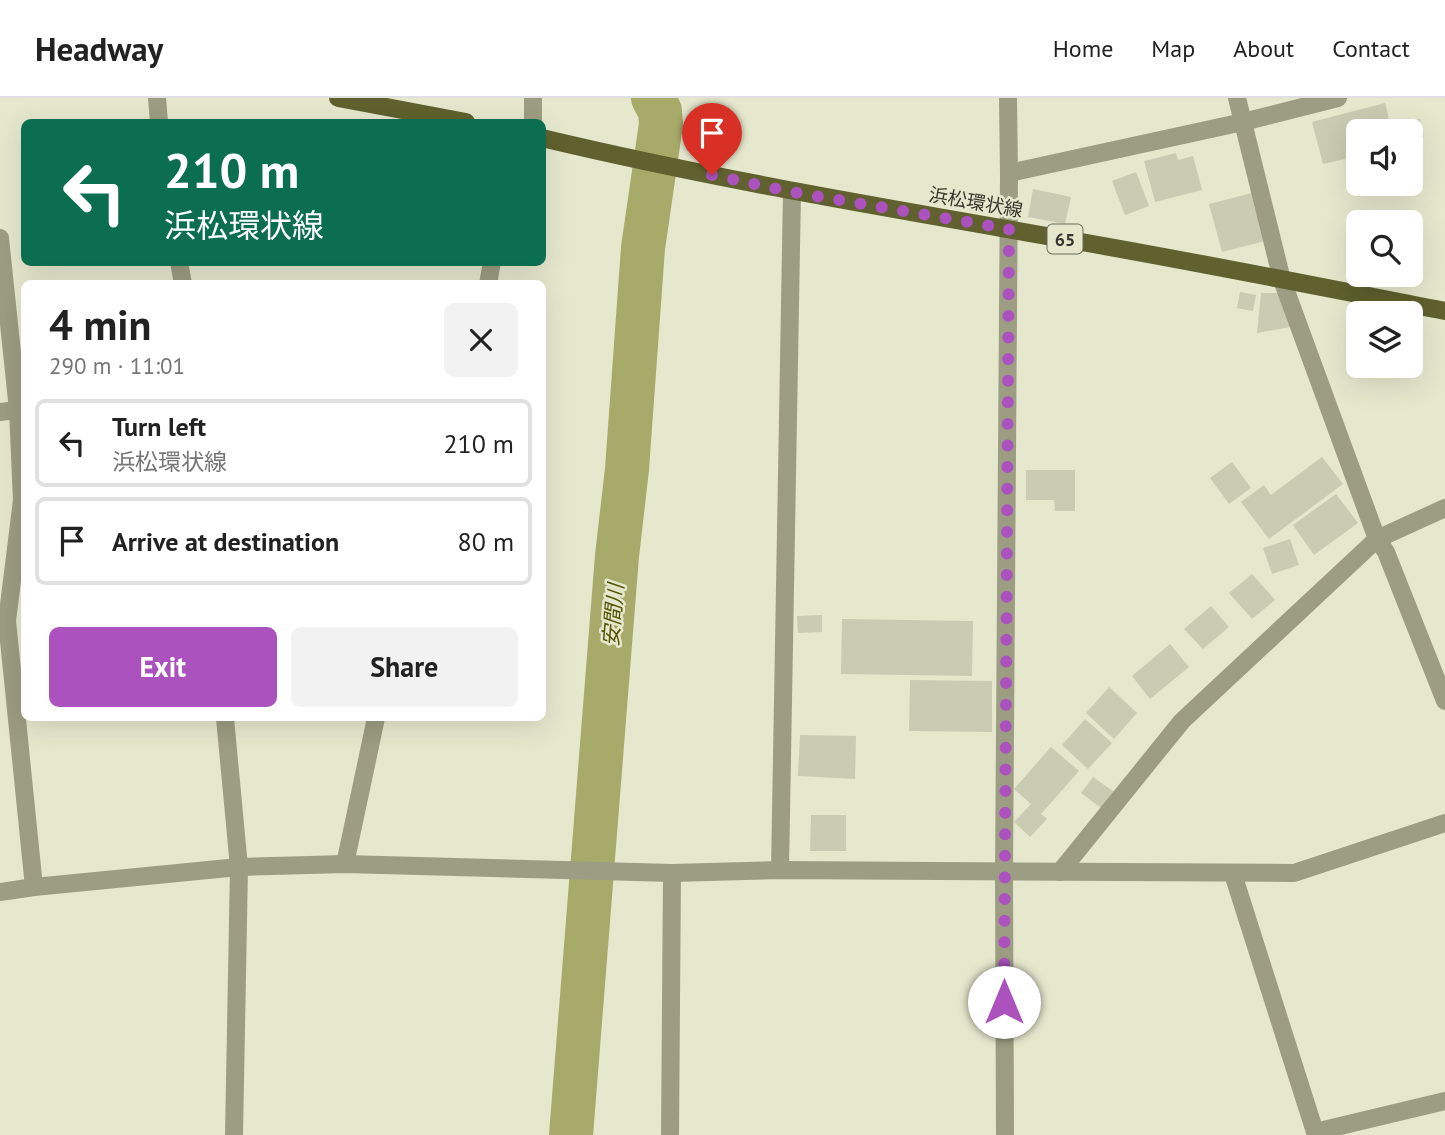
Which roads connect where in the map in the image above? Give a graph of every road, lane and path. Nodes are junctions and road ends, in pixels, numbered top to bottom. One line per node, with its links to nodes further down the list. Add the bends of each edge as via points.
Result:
1 (157, 98): 7 (street)
2 (338, 98): 8 (main road)
3 (533, 98): 9 (street)
4 (1008, 98): 12 (street)
5 (1237, 98): 10 (street)
6 (1338, 98): 10 (street)
7 (159, 119)
8 (450, 119)
9 (533, 119)
10 (1243, 122): 12 (street); 16 (street)
11 (546, 139): 13 (main road, 浜松環状線 / 65)
12 (1009, 173): 14 (street)
13 (792, 192): 14 (main road, 浜松環状線 / 65); 29 (street)
14 (1009, 229): 16 (main road, 浜松環状線 / 65); 32 (street)
15 (0, 237): 18 (street)
16 (1282, 280): 17 (main road, 浜松環状線 / 65); 22 (street)
17 (1445, 311)
18 (14, 410): 19 (street)
19 (21, 489)
20 (21, 508): 34 (street, via 7,621)
21 (1445, 508): 22 (street)
22 (1377, 539): 23 (street); 30 (street, via 1182,721)
23 (1445, 701)
24 (225, 721): 28 (street)
25 (375, 721): 27 (street)
26 (1445, 823): 33 (street, via 1294,873)
27 (345, 864): 28 (street); 31 (street)
28 (239, 867): 34 (street); 38 (street)
29 (780, 870): 31 (street); 32 (street)
30 (1060, 872): 32 (street); 33 (street)
31 (672, 873): 39 (street)
32 (1004, 873): 40 (street)
33 (1233, 874): 37 (street)
34 (34, 887): 35 (street)
35 (0, 892)
36 (1445, 1101): 37 (street)
37 (1313, 1134)
38 (234, 1135)
39 (670, 1135)
40 (1005, 1135)

